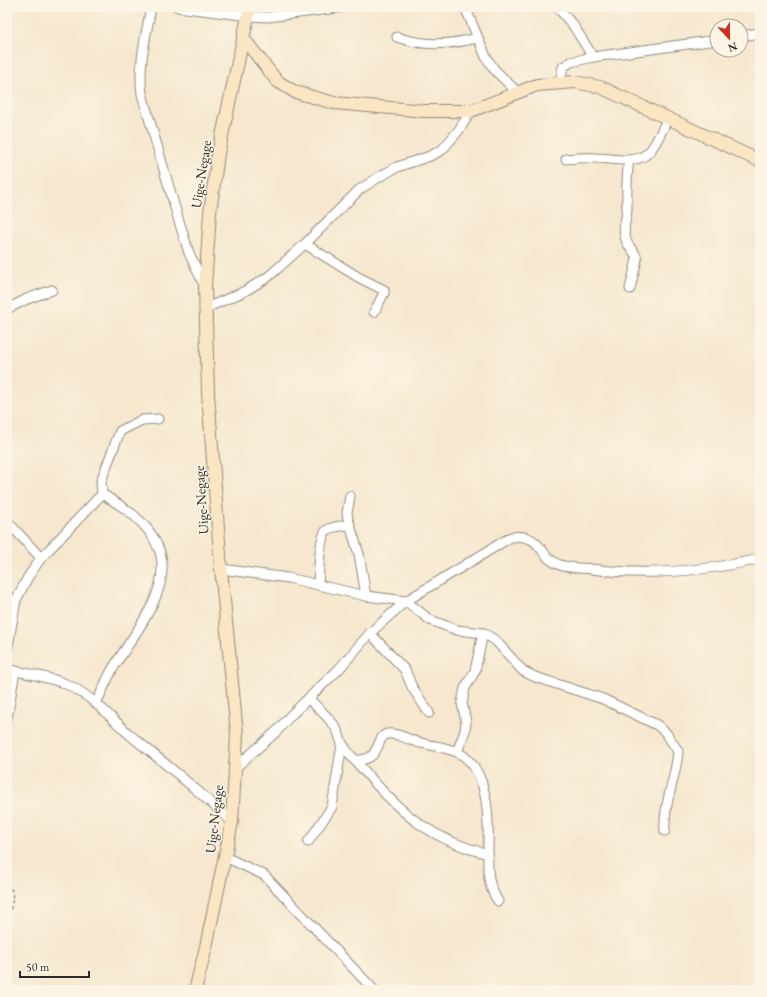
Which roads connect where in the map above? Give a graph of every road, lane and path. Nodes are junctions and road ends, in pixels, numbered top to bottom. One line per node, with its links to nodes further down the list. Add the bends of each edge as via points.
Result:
1 (151, 7): 22 (street, via 141,60 142,94 189,253)
2 (178, 7): 6 (street)
3 (344, 7): 6 (street, via 293,15)
4 (465, 7): 10 (street)
5 (557, 7): 13 (street, via 573,24)
6 (250, 12): 11 (main road, Uige-Negage)
7 (760, 33): 8 (street)
8 (749, 35)
9 (397, 37): 10 (street, via 427,44 459,43)
10 (477, 38): 15 (street, via 494,69)
11 (244, 39): 16 (main road, via 277,81 295,92 310,97 334,103 383,109); 22 (main road, Uige-Negage, via 218,154 210,213)
12 (709, 41): 13 (street)
13 (594, 57): 14 (street, via 571,62 563,67)
14 (560, 82): 15 (main road, via 538,85); 17 (main road, via 600,87)
15 (517, 92): 16 (main road)
16 (471, 111): 21 (street, via 442,150 397,167 359,190)
17 (668, 118): 19 (street, via 647,154); 20 (main road)
18 (566, 158): 19 (street)
19 (629, 160): 23 (street, via 627,212 623,224 626,241 637,258)
20 (760, 161)
21 (305, 244): 26 (street, via 256,285); 27 (street, via 384,290)
22 (205, 287): 26 (main road, Uige-Negage)
23 (630, 289)
24 (52, 290): 25 (street, via 27,298)
25 (7, 309)
26 (204, 309): 35 (main road, Uige-Negage)
27 (374, 312)
28 (158, 419): 29 (street, via 142,420 120,431 101,481)
29 (102, 494): 33 (street); 44 (street, via 126,509 149,532 160,552 162,575 147,616 112,671)
30 (350, 496): 32 (street, via 347,513)
31 (7, 521): 33 (street)
32 (350, 525): 36 (street, via 326,531 322,538); 37 (street, via 359,554)
33 (41, 558): 41 (street, via 16,600)
34 (760, 559): 38 (street, via 694,570 602,570 560,565 550,559 536,542 528,537 515,537 497,544)
35 (221, 569): 36 (street); 50 (main road, Uige-Negage, via 237,734)
36 (318, 584): 37 (street)
37 (366, 596): 38 (street)
38 (406, 601): 39 (street); 40 (street, via 430,620 444,626)
39 (370, 633): 43 (street); 45 (street, via 405,670)
40 (483, 633): 48 (street, via 475,671 465,688 462,703 465,731); 52 (street, via 495,640 523,671 602,699 657,725 666,733 678,751 665,813)
41 (7, 651)
42 (11, 670): 44 (street, via 67,684); 46 (street)
43 (309, 699): 47 (street, via 335,727); 50 (street)
44 (96, 703): 51 (street)
45 (428, 713)
46 (7, 718)
47 (342, 744): 49 (street); 53 (street, via 332,807)
48 (457, 752): 49 (street, via 388,733 382,737 371,758 366,761); 54 (street, via 474,767 482,786 487,803)
49 (355, 760): 54 (street, via 388,799 411,819 436,835)
50 (235, 768): 51 (main road, Uige-Negage)
51 (232, 822): 55 (main road, Uige-Negage)
52 (665, 831)
53 (308, 842)
54 (488, 854): 57 (street, via 488,884)
55 (225, 857): 59 (main road, Uige-Negage); 60 (street, via 264,875)
56 (7, 884): 58 (path, via 13,894)
57 (498, 900)
58 (7, 921)
59 (195, 990)
60 (374, 990)

